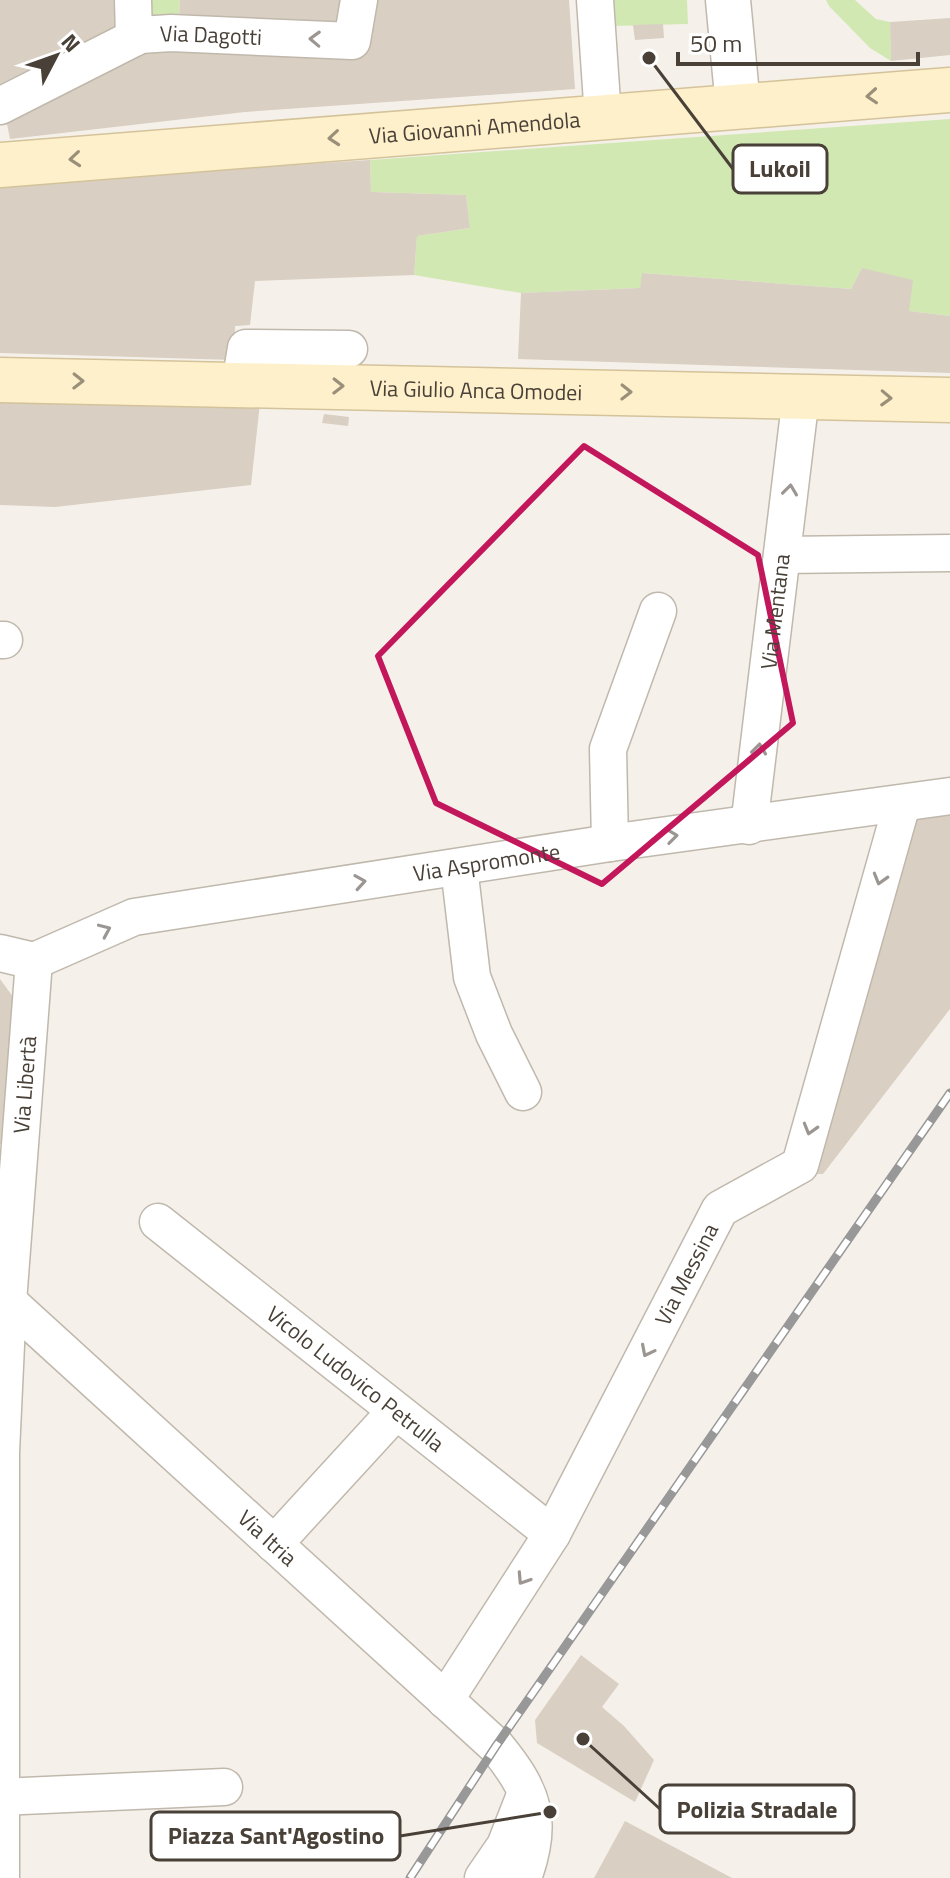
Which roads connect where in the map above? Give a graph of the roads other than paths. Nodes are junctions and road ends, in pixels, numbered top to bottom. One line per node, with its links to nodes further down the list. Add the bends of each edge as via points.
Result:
1 (133, 0): 5 (street)
2 (359, 0): 5 (street, Via Dagotti, one-way to 5, via 352,41 171,33)
3 (595, 0): 9 (street)
4 (728, 0): 8 (street)
5 (134, 38): 7 (street, Via Dagotti)
6 (950, 90): 8 (main road, Via Giovanni Amendola, one-way to 8)
7 (0, 106)
8 (738, 106): 9 (main road, Via Giovanni Amendola)
9 (603, 117): 10 (main road, Via Giovanni Amendola, one-way to 10)
10 (0, 165)
11 (349, 349): 13 (street, via 246,348)
12 (0, 380): 13 (main road, Via Giulio Anca Omodei, one-way to 13)
13 (240, 384): 14 (main road, Via Giulio Anca Omodei, one-way to 14)
14 (801, 396): 15 (main road, Via Giulio Anca Omodei, one-way to 15); 17 (street, Via Mentana, one-way to 14)
15 (950, 400)
16 (950, 553): 17 (street)
17 (782, 555): 21 (street, Via Mentana, one-way to 17)
18 (658, 611): 22 (street, via 608,749)
19 (950, 796): 20 (street, Via Aspromonte)
20 (902, 804): 21 (street, Via Aspromonte); 30 (street, Via Messina, one-way to 30, via 800,1165 720,1209)
21 (749, 826): 22 (street, Via Aspromonte, one-way to 21)
22 (610, 843): 23 (street, Via Aspromonte)
23 (459, 867): 24 (street, Via Aspromonte, one-way to 23, via 134,917); 25 (street, via 472,977)
24 (17, 957): 27 (street, Via Libertà)
25 (523, 1092)
26 (158, 1222): 28 (street, Vicolo Ludovico Petrulla)
27 (4, 1298): 29 (street, Via Libertà); 31 (street, Via Itria)
28 (396, 1411): 30 (street, Vicolo Ludovico Petrulla); 31 (street)
29 (0, 1452): 35 (street, Via Libertà)
30 (552, 1534): 32 (street, Via Messina, one-way to 32)
31 (274, 1544): 32 (street, Via Itria)
32 (445, 1700): 34 (street, Via Itria, via 496,1746)
33 (224, 1787): 35 (street)
34 (527, 1790): 37 (street, via 505,1846); 38 (street, Via Itria, via 533,1841)
35 (1, 1797): 36 (street, Via Libertà)
36 (1, 1878)
37 (483, 1878)
38 (523, 1878)

